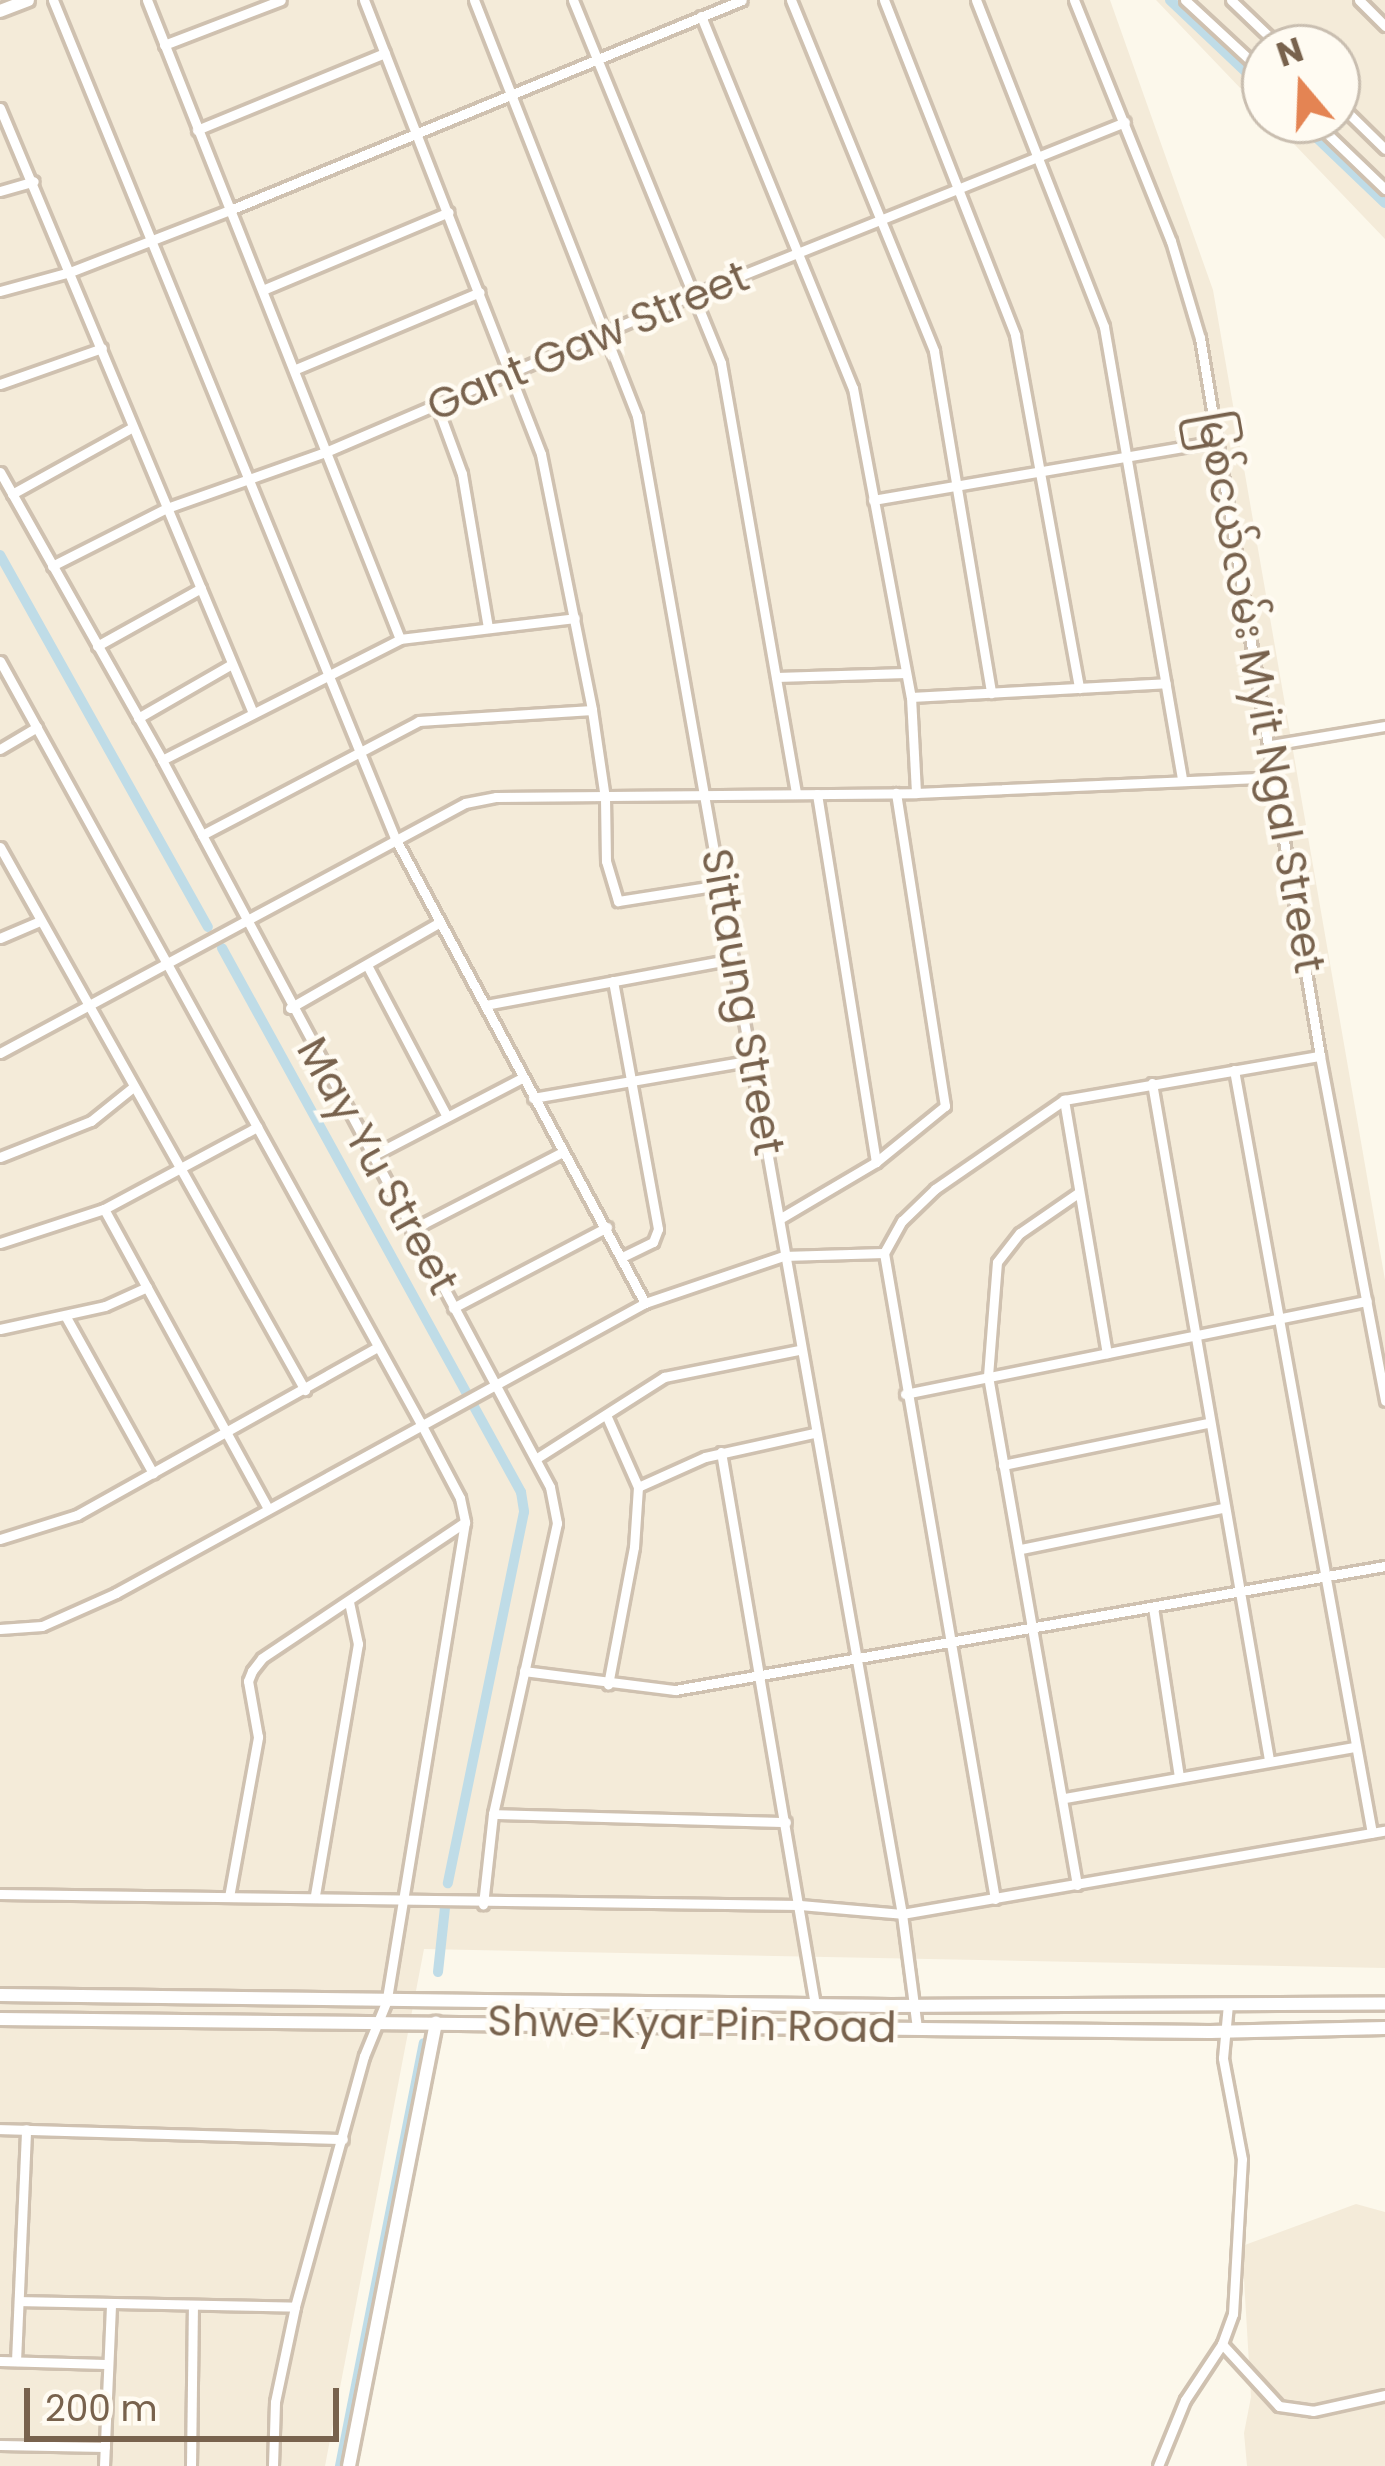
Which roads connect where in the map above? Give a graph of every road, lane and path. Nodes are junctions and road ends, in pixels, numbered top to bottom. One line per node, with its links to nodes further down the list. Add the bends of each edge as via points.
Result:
1 (28, 0): 16 (street)
2 (53, 0): 40 (street)
3 (147, 0): 20 (street)
4 (281, 0): 20 (street)
5 (364, 0): 22 (street)
6 (474, 0): 24 (street, Sittaung Street)
7 (573, 0): 23 (street)
8 (742, 0): 17 (street)
9 (790, 0): 39 (street)
10 (884, 0): 34 (street)
11 (976, 0): 32 (street)
12 (1074, 0): 26 (street, မြစ်ငယ်လမ်း Myit Ngal Street)
13 (1185, 0): 21 (street)
14 (1232, 0): 18 (street)
15 (1359, 0): 19 (street)
16 (0, 10)
17 (701, 16): 23 (street); 41 (street)
18 (1256, 24)
19 (1385, 26)
20 (164, 45): 28 (street)
21 (1241, 52)
22 (385, 53): 28 (street); 29 (street)
23 (596, 59): 24 (street); 46 (street)
24 (512, 92): 29 (street); 47 (street, Sittaung Street)
25 (0, 110): 33 (street)
26 (1125, 122): 32 (street, Gant Gaw Street); 54 (street, မြစ်ငယ်လမ်း Myit Ngal Street, via 1184,280)
27 (1361, 125): 31 (street)
28 (197, 130): 37 (street)
29 (417, 132): 37 (street); 38 (street)
30 (1338, 144): 35 (street)
31 (1385, 148)
32 (1040, 154): 34 (street, Gant Gaw Street); 56 (street, via 1097,303)
33 (34, 181): 36 (street); 42 (street)
34 (959, 187): 39 (street, Gant Gaw Street); 57 (street, via 1016,335)
35 (1385, 189)
36 (0, 191)
37 (230, 210): 40 (street); 43 (street)
38 (448, 212): 43 (street); 45 (street)
39 (881, 220): 41 (street, Gant Gaw Street); 60 (street, via 934,351)
40 (153, 240): 42 (street); 59 (street)
41 (800, 253): 46 (street, Gant Gaw Street); 62 (street, via 853,388)
42 (70, 272): 44 (street); 48 (street)
43 (266, 289): 49 (street)
44 (0, 291)
45 (480, 292): 49 (street); 50 (street)
46 (694, 295): 47 (street, Gant Gaw Street); 74 (street, via 721,363)
47 (606, 332): 50 (street, Gant Gaw Street); 94 (street, Sittaung Street, via 637,416)
48 (102, 348): 51 (street); 53 (street)
49 (296, 369): 55 (street)
50 (513, 375): 52 (street, Gant Gaw Street); 66 (street, via 541,454)
51 (0, 384)
52 (437, 406): 55 (street, Gant Gaw Street); 67 (street, via 462,474)
53 (133, 427): 61 (street); 63 (street)
54 (1218, 441): 56 (street); 84 (street, မြစ်ငယ်လမ်း Myit Ngal Street)
55 (328, 451): 59 (street, Gant Gaw Street); 68 (street)
56 (1127, 455): 57 (street); 75 (street)
57 (1042, 470): 60 (street); 76 (street)
58 (0, 472): 61 (street, May Yu Street)
59 (251, 478): 63 (street, Gant Gaw Street); 73 (street)
60 (956, 488): 62 (street); 77 (street)
61 (11, 494): 64 (street, May Yu Street)
62 (873, 500): 72 (street)
63 (167, 508): 64 (street, Gant Gaw Street); 65 (street)
64 (52, 566): 69 (street, May Yu Street)
65 (201, 588): 69 (street); 71 (street)
66 (575, 618): 67 (street); 79 (street)
67 (488, 628): 68 (street)
68 (400, 639): 73 (street)
69 (98, 646): 81 (street, May Yu Street)
70 (0, 661): 83 (street)
71 (232, 664): 80 (street); 81 (street)
72 (906, 673): 74 (street); 78 (street)
73 (329, 674): 80 (street); 86 (street)
74 (776, 677): 92 (street)
75 (1166, 683): 76 (street); 89 (street)
76 (1079, 688): 77 (street)
77 (991, 693): 78 (street)
78 (911, 697): 91 (street)
79 (592, 710): 86 (street, via 419,721); 95 (street)
80 (253, 713): 87 (street)
81 (138, 718): 87 (street, May Yu Street)
82 (1385, 726): 84 (street)
83 (37, 727): 85 (street); 106 (street)
84 (1271, 746): 88 (street, မြစ်ငယ်လမ်း Myit Ngal Street)
85 (0, 749)
86 (358, 754): 96 (street); 97 (street)
87 (162, 760): 96 (street, May Yu Street)
88 (1276, 777): 89 (street); 112 (street, မြစ်ငယ်လမ်း Myit Ngal Street)
89 (1182, 780): 91 (street)
90 (896, 793): 91 (street); 93 (street); 126 (street, via 946,1098 942,1114)
91 (916, 793)
92 (796, 794): 93 (street); 94 (street)
93 (818, 794): 126 (street)
94 (705, 795): 95 (street); 99 (street, Sittaung Street)
95 (604, 798): 97 (street, via 496,797 465,803); 99 (street, via 606,861 618,901)
96 (202, 836): 101 (street, May Yu Street)
97 (395, 838): 101 (street); 102 (street)
98 (1, 850): 100 (street)
99 (720, 885): 104 (street, Sittaung Street)
100 (40, 921): 103 (street); 109 (street)
101 (247, 922): 106 (street); 110 (street, May Yu Street)
102 (440, 922): 105 (street); 108 (street)
103 (0, 938)
104 (734, 959): 107 (street); 113 (street, Sittaung Street)
105 (368, 964): 110 (street); 121 (street)
106 (167, 965): 109 (street); 122 (street)
107 (613, 981): 108 (street); 116 (street)
108 (485, 1005): 115 (street)
109 (88, 1007): 111 (street); 118 (street)
110 (290, 1008): 124 (street, May Yu Street)
111 (0, 1053)
112 (1320, 1056): 114 (street); 138 (street, မြစ်ငယ်လမ်း Myit Ngal Street)
113 (752, 1060): 116 (street); 130 (street, Sittaung Street)
114 (1234, 1070): 117 (street); 142 (street)
115 (522, 1078): 119 (street); 121 (street)
116 (632, 1081): 119 (street); 135 (street, via 658,1229 653,1242)
117 (1152, 1083): 120 (street); 144 (street)
118 (132, 1088): 125 (street, via 91,1120); 127 (street)
119 (532, 1098): 123 (street)
120 (1064, 1100): 128 (street); 134 (street, via 935,1189)
121 (446, 1115): 124 (street)
122 (257, 1126): 127 (street); 145 (street)
123 (563, 1152): 131 (street); 132 (street)
124 (372, 1156): 132 (street, May Yu Street)
125 (0, 1157)
126 (876, 1162): 130 (street)
127 (181, 1168): 129 (street); 150 (street)
128 (1078, 1193): 147 (street); 148 (street, via 1020,1233 997,1262)
129 (104, 1209): 133 (street); 137 (street)
130 (781, 1218): 136 (street, Sittaung Street)
131 (607, 1227): 135 (street); 140 (street)
132 (411, 1230): 140 (street, May Yu Street)
133 (0, 1243)
134 (884, 1253): 136 (street); 151 (street)
135 (624, 1256): 139 (street)
136 (783, 1256): 139 (street); 146 (street, Sittaung Street)
137 (147, 1287): 141 (street); 156 (street)
138 (1367, 1300): 142 (street); 152 (street, မြစ်ငယ်လမ်း Myit Ngal Street)
139 (645, 1303): 149 (street)
140 (453, 1308): 149 (street, May Yu Street)
141 (66, 1317): 143 (street); 161 (street)
142 (1278, 1322): 144 (street); 169 (street)
143 (0, 1329)
144 (1193, 1338): 147 (street); 155 (street)
145 (377, 1347): 150 (street); 154 (street)
146 (799, 1350): 153 (street, via 664,1377); 157 (street, Sittaung Street)
147 (1107, 1353): 148 (street)
148 (988, 1376): 151 (street); 160 (street)
149 (496, 1382): 154 (street); 159 (street, May Yu Street)
150 (305, 1390): 156 (street)
151 (905, 1394): 175 (street)
152 (1385, 1401)
153 (607, 1417): 159 (street); 162 (street)
154 (420, 1422): 163 (street); 165 (street)
155 (1207, 1423): 160 (street); 164 (street)
156 (226, 1432): 161 (street); 163 (street)
157 (814, 1432): 158 (street); 176 (street, Sittaung Street)
158 (721, 1452): 162 (street); 178 (street)
159 (536, 1458): 177 (street, May Yu Street, via 556,1523)
160 (1003, 1465): 167 (street)
161 (153, 1473): 166 (street, via 77,1515)
162 (638, 1487): 179 (street)
163 (268, 1508): 173 (street, via 70,1614)
164 (1222, 1508): 167 (street); 170 (street)
165 (465, 1522): 171 (street); 193 (street)
166 (0, 1539)
167 (1021, 1549): 174 (street)
168 (1385, 1566): 169 (street)
169 (1324, 1577): 170 (street); 180 (street)
170 (1238, 1594): 172 (street); 181 (street)
171 (349, 1602): 190 (street, via 358,1644); 191 (street, via 252,1671 258,1737)
172 (1153, 1607): 174 (street); 182 (street)
173 (0, 1629)
174 (1035, 1629): 175 (street); 183 (street)
175 (948, 1642): 176 (street); 192 (street)
176 (855, 1659): 178 (street); 196 (street, Sittaung Street)
177 (524, 1671): 179 (street); 184 (street, May Yu Street)
178 (760, 1678): 179 (street, via 675,1690); 185 (street)
179 (608, 1685)
180 (1353, 1747): 181 (street); 187 (street)
181 (1269, 1760): 182 (street)
182 (1179, 1776): 183 (street)
183 (1065, 1798): 188 (street)
184 (493, 1814): 185 (street); 194 (street, May Yu Street)
185 (786, 1822): 195 (street)
186 (1385, 1831): 187 (street)
187 (1372, 1833): 188 (street)
188 (1077, 1885): 192 (street)
189 (0, 1894): 191 (street)
190 (314, 1895): 191 (street); 193 (street)
191 (229, 1897)
192 (995, 1899): 196 (street)
193 (402, 1901): 194 (street); 198 (street)
194 (483, 1904): 195 (street)
195 (800, 1905): 196 (street); 201 (street)
196 (902, 1914): 202 (street, Sittaung Street)
197 (0, 1995): 198 (street, Shwe Kyar Pin Road)
198 (387, 2000): 201 (street, Shwe Kyar Pin Road); 204 (street)
199 (1385, 2003): 200 (street, Shwe Kyar Pin Road)
200 (1228, 2004): 202 (street, Shwe Kyar Pin Road); 208 (street)
201 (815, 2006): 202 (street, Shwe Kyar Pin Road)
202 (915, 2006): 206 (street, Sittaung Street)
203 (0, 2019): 204 (street, Shwe Kyar Pin Road)
204 (379, 2020): 205 (street, Shwe Kyar Pin Road); 211 (street)
205 (436, 2023): 206 (street, Shwe Kyar Pin Road); 226 (street)
206 (917, 2028): 208 (street, Shwe Kyar Pin Road)
207 (1385, 2028): 208 (street, Shwe Kyar Pin Road)
208 (1224, 2031): 216 (street, via 1240,2132 1233,2314)
209 (0, 2128): 210 (street)
210 (26, 2129): 211 (street); 212 (street)
211 (343, 2139): 214 (street)
212 (20, 2301): 213 (street); 218 (street)
213 (111, 2305): 215 (street); 219 (street)
214 (295, 2307): 215 (street); 225 (street, via 275,2402)
215 (194, 2308): 224 (street)
216 (1222, 2344): 220 (street, via 1279,2406 1313,2411); 227 (street, via 1192,2387)
217 (0, 2361): 218 (street)
218 (16, 2361): 219 (street)
219 (105, 2364): 222 (street)
220 (1385, 2396)
221 (0, 2446): 222 (street)
222 (104, 2447): 223 (street)
223 (104, 2466)
224 (190, 2466)
225 (273, 2466)
226 (349, 2466)
227 (1157, 2466)

